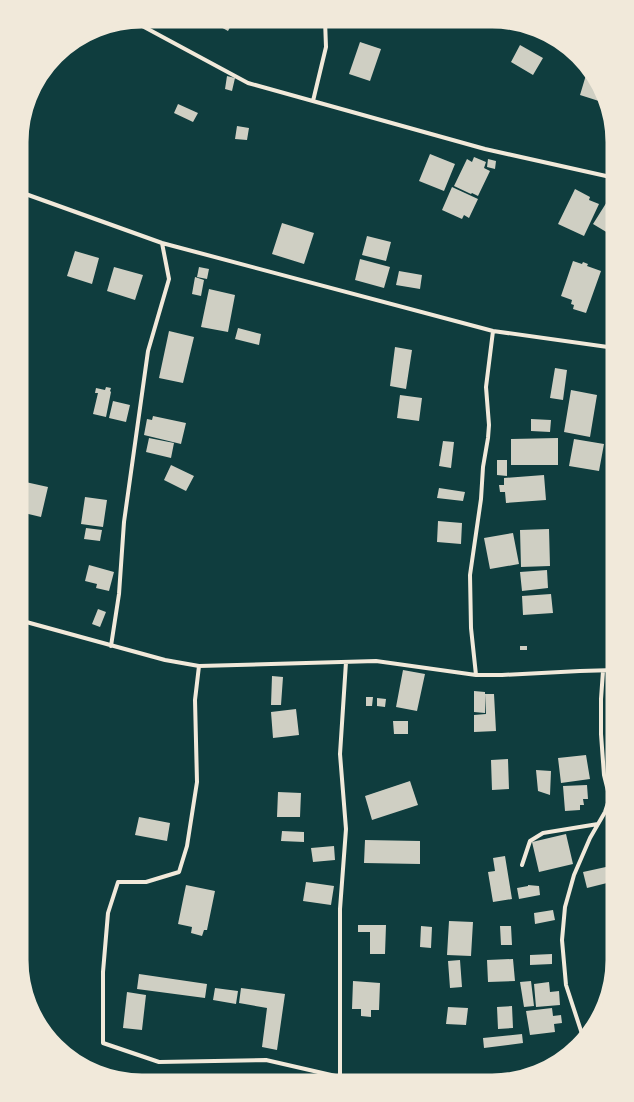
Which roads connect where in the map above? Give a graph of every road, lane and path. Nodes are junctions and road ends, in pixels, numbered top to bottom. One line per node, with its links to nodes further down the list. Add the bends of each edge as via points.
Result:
1 (142, 26): 3 (street, via 248,83)
2 (325, 26): 3 (street, via 326,47)
3 (313, 101): 4 (street, via 485,149)
4 (608, 176)
5 (26, 194): 6 (street)
6 (162, 243): 7 (street); 10 (street, via 169,279 148,351 124,522 119,594)
7 (493, 331): 8 (street); 15 (street, via 486,387 488,438 470,575 471,628)
8 (608, 347)
9 (26, 622): 10 (street)
10 (110, 646): 12 (street)
11 (346, 662): 12 (street); 15 (street, via 376,661); 22 (street, via 340,754 346,829 340,909)
12 (199, 666): 21 (street, via 195,700 197,782 187,846 179,872 146,882 118,882 107,920 103,972 103,1043 159,1062 266,1060)
13 (603, 671): 14 (street); 15 (street); 16 (street, via 601,734 604,775)
14 (608, 671)
15 (476, 675)
16 (608, 791)
17 (608, 803): 18 (street)
18 (598, 824): 19 (street, via 543,833 530,841); 20 (street, via 574,875 565,907 562,940 566,985)
19 (522, 865)
20 (582, 1033)
21 (336, 1076)
22 (340, 1076)

